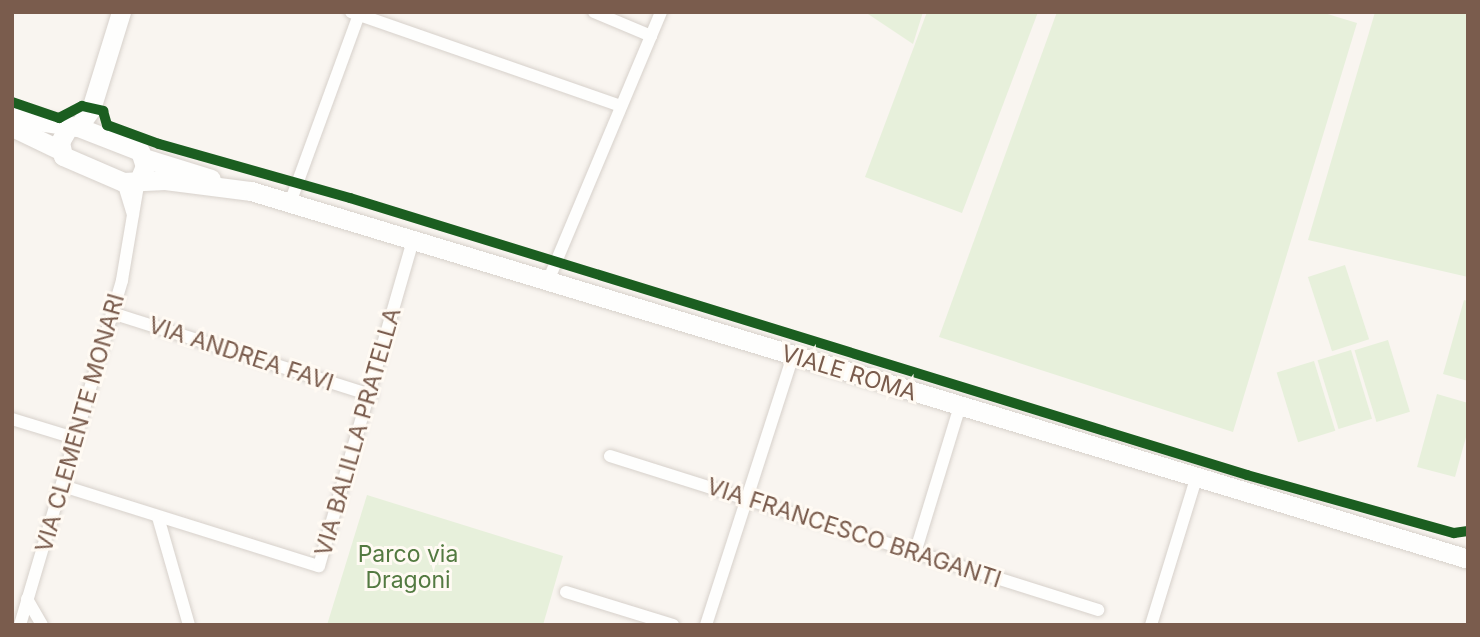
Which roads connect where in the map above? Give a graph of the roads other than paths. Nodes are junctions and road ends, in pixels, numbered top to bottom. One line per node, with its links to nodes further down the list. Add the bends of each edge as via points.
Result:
1 (121, 12): 7 (main road)
2 (594, 12): 5 (street)
3 (661, 12): 5 (street)
4 (357, 13): 6 (street); 15 (street)
5 (651, 36): 6 (street)
6 (621, 106): 17 (street)
7 (91, 109): 9 (main road); 10 (main road)
8 (13, 125): 9 (main road); 11 (main road)
9 (73, 127): 10 (main road, VIALE ROMA); 11 (main road)
10 (99, 137): 12 (main road, VIALE ROMA, via 140,151)
11 (60, 150): 13 (main road, VIALE ROMA, via 69,159)
12 (144, 158): 13 (main road); 14 (main road, VIALE ROMA)
13 (131, 181): 14 (main road, VIALE ROMA); 18 (street, VIA CLEMENTE MONARI, via 134,219)
14 (231, 189): 15 (main road, VIALE ROMA)
15 (290, 203): 16 (main road, VIALE ROMA)
16 (413, 241): 17 (main road, VIALE ROMA); 20 (street, VIA BALILLA PRATELLA)
17 (548, 282): 19 (main road, VIALE ROMA)
18 (112, 313): 20 (street, VIA ANDREA FAVI); 23 (street, VIA CLEMENTE MONARI)
19 (793, 356): 21 (main road, VIALE ROMA); 27 (street)
20 (371, 395): 28 (street, VIA BALILLA PRATELLA, via 319,566)
21 (960, 406): 25 (main road, VIALE ROMA); 29 (street)
22 (12, 419): 23 (street)
23 (74, 438): 26 (street, VIA CLEMENTE MONARI)
24 (610, 456): 27 (street, VIA FRANCESCO BRAGANTI)
25 (1196, 478): 30 (main road, VIALE ROMA); 39 (street)
26 (62, 486): 28 (street, VIA BALILLA PRATELLA); 32 (street, VIA CLEMENTE MONARI)
27 (747, 499): 29 (street, VIA FRANCESCO BRAGANTI); 38 (street)
28 (158, 517): 36 (street)
29 (915, 553): 33 (street, VIA FRANCESCO BRAGANTI)
30 (1468, 559)
31 (566, 592): 37 (street)
32 (27, 599): 34 (street, VIA CLEMENTE MONARI); 35 (street)
33 (1098, 610)
34 (20, 625)
35 (42, 625)
36 (189, 625)
37 (673, 625)
38 (706, 625)
39 (1152, 625)

